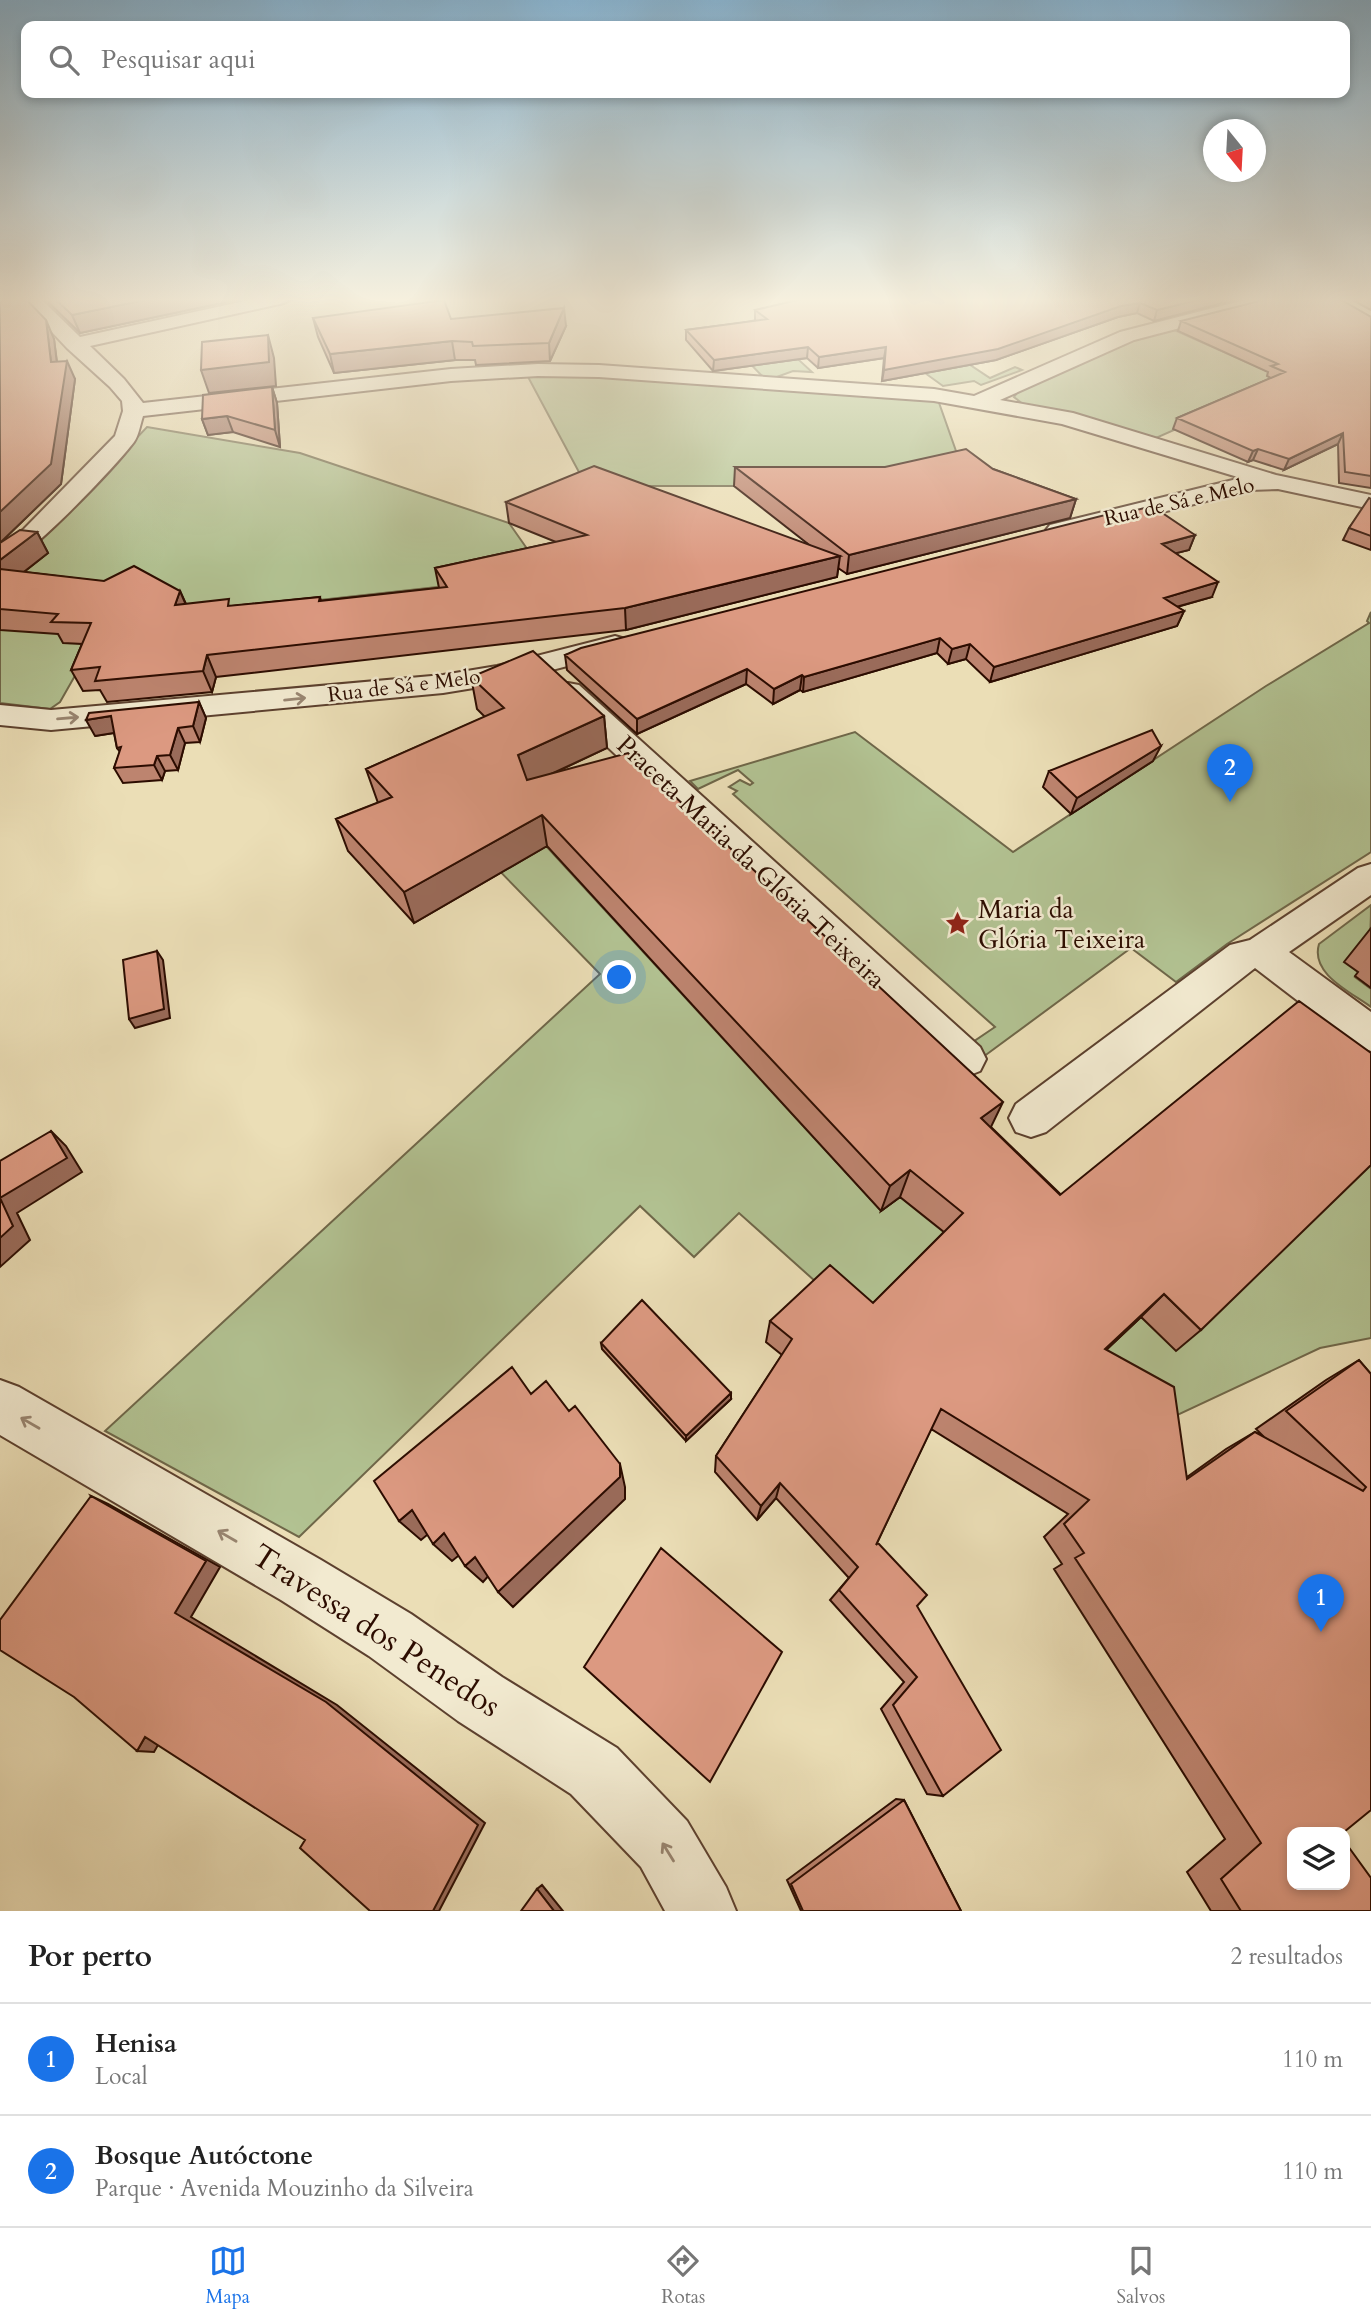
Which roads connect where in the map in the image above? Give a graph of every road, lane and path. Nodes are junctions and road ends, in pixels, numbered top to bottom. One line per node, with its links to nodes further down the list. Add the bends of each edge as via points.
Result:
1 (121, 387): 6 (street, via 132,400)
2 (344, 387): 6 (street)
3 (843, 387): 5 (street)
4 (1011, 387): 5 (street)
5 (978, 402): 7 (street, via 1108,429)
6 (134, 411): 10 (street, via 125,438 33,534)
7 (1279, 482): 8 (street, Rua de Sá e Melo); 9 (street, Rua de Sá e Melo, via 1231,486)
8 (1371, 502)
9 (1035, 536)
10 (0, 560)
11 (640, 638): 12 (street, Rua de Sá e Melo)
12 (538, 664): 13 (street, Rua de Sá e Melo, one-way to 12, via 51,720 268,702 443,684); 17 (street, Praceta Maria da Glória Teixeira)
13 (0, 716)
14 (1371, 877): 15 (street)
15 (1261, 952): 16 (street); 18 (street, via 1244,957)
16 (1371, 1034)
17 (965, 1059)
18 (1031, 1118)
19 (0, 1406): 20 (street, Travessa dos Penedos, one-way to 19, via 664,1844 594,1771 301,1580)
20 (702, 1911)

